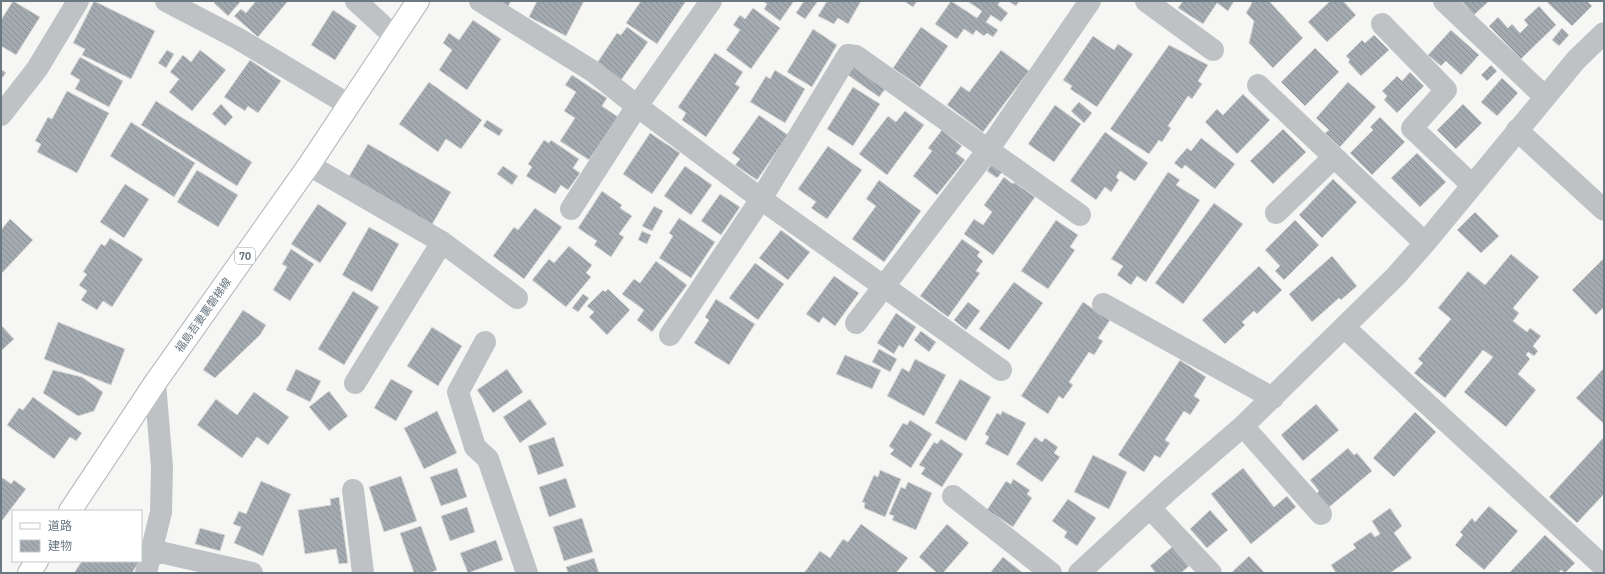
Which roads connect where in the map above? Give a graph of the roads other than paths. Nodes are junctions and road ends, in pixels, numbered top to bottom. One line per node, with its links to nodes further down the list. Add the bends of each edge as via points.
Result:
1 (78, 1): 18 (street, via 37,69)
2 (166, 1): 16 (street, via 237,38)
3 (356, 1): 12 (street)
4 (418, 1): 12 (main road, 福島吾妻裏磐梯線 / 70)
5 (480, 1): 17 (street, via 594,72)
6 (711, 1): 17 (street)
7 (1090, 1): 20 (street)
8 (1146, 1): 13 (street)
9 (1444, 1): 15 (street)
10 (1382, 24): 23 (street, via 1446,90 1412,128)
11 (1604, 33): 15 (street, via 1576,60)
12 (395, 37): 16 (main road, 福島吾妻裏磐梯線 / 70)
13 (1213, 50)
14 (1258, 85): 21 (street)
15 (1545, 97): 19 (street)
16 (349, 105): 22 (main road, 福島吾妻裏磐梯線 / 70)
17 (637, 106): 24 (street); 25 (street)
18 (1, 115)
19 (1517, 130): 23 (street); 26 (street)
20 (988, 150): 24 (street, via 856,56 848,55); 28 (street); 31 (street)
21 (1334, 157): 27 (street); 30 (street)
22 (309, 166): 29 (street); 39 (main road, 福島吾妻裏磐梯線 / 70)
23 (1472, 185): 30 (street)
24 (761, 199): 31 (street); 36 (street)
25 (571, 209)
26 (1604, 210)
27 (1276, 213)
28 (1080, 214)
29 (442, 242): 32 (street); 40 (street)
30 (1425, 243): 35 (street)
31 (883, 286): 34 (street); 38 (street)
32 (517, 298)
33 (1103, 304): 41 (street)
34 (856, 323)
35 (1345, 328): 41 (street); 49 (street)
36 (670, 335)
37 (485, 342): 55 (street, via 458,392 475,447 488,459)
38 (1001, 370)
39 (155, 383): 46 (main road, 福島吾妻裏磐梯線 / 70); 48 (street, via 162,468 161,512)
40 (355, 383)
41 (1273, 398): 42 (street)
42 (1243, 426): 45 (street); 47 (street)
43 (353, 490): 54 (street)
44 (952, 496): 56 (street)
45 (1150, 508): 57 (street); 58 (street)
46 (71, 510)
47 (1321, 514)
48 (151, 550): 52 (street); 53 (street)
49 (1602, 559)
50 (36, 562): 51 (main road)
51 (29, 573)
52 (146, 573)
53 (252, 573)
54 (363, 573)
55 (527, 573)
56 (1051, 573)
57 (1079, 573)
58 (1211, 573)

